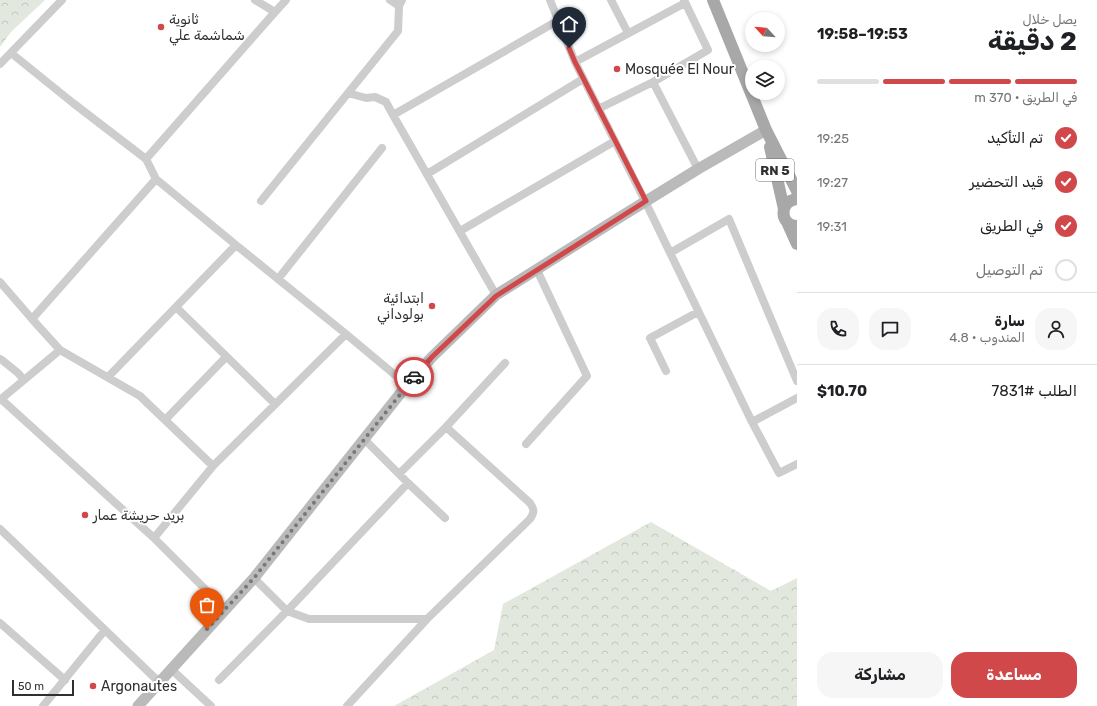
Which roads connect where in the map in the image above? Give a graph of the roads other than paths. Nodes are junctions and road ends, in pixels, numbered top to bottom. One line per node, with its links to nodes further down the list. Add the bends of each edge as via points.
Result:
1 (62, 0): 13 (street)
2 (255, 0): 10 (street)
3 (286, 0): 10 (street)
4 (390, 0): 9 (street)
5 (550, 0): 11 (street)
6 (611, 0): 12 (street)
7 (713, 0): 21 (main road, RN 5)
8 (684, 1): 12 (street); 17 (street, via 708,50)
9 (400, 3): 18 (street, via 398,31)
10 (275, 12): 24 (street)
11 (559, 20): 14 (street); 20 (street)
12 (628, 33): 14 (street)
13 (11, 53): 15 (street); 24 (street)
14 (575, 62): 16 (street)
15 (0, 64)
16 (583, 79): 19 (street); 27 (street)
17 (653, 82): 19 (street); 26 (street)
18 (348, 94): 20 (street, via 375,97 386,102); 30 (street)
19 (598, 109): 22 (street)
20 (393, 115): 27 (street)
21 (766, 130): 25 (main road, via 784,156); 26 (street); 29 (main road, RN 5); 29 (main road, RN 5)
22 (615, 142): 31 (street); 33 (street)
23 (382, 148): 38 (street)
24 (146, 159): 28 (street)
25 (797, 168)
26 (698, 169): 31 (street)
27 (427, 174): 33 (street)
28 (156, 179): 35 (street); 43 (street)
29 (793, 199): 32 (main road, via 783,214)
30 (261, 201)
31 (646, 201): 36 (street); 37 (street)
32 (792, 224): 34 (main road)
33 (460, 231): 40 (street)
34 (797, 244)
35 (236, 245): 38 (street); 41 (street)
36 (670, 253): 42 (street); 52 (street, via 729,219)
37 (537, 270): 40 (street); 61 (street, via 587,376)
38 (278, 279): 44 (street)
39 (0, 282): 43 (street)
40 (496, 296): 53 (street)
41 (176, 307): 46 (street); 50 (street)
42 (698, 312): 49 (street, via 650,338); 58 (street)
43 (32, 319): 45 (street)
44 (346, 334): 53 (street); 56 (street)
45 (60, 350): 50 (street); 51 (street)
46 (226, 357): 56 (street); 57 (street)
47 (0, 359): 51 (street)
48 (505, 363): 59 (street)
49 (666, 371)
50 (108, 377): 57 (street, via 140,396)
51 (24, 380): 55 (street)
52 (797, 381)
53 (406, 385): 60 (street)
54 (797, 398): 58 (street)
55 (0, 400): 68 (street)
56 (275, 404): 63 (street)
57 (165, 420): 63 (street)
58 (752, 422): 62 (street, via 779,473)
59 (446, 427): 64 (street); 72 (street, via 530,503 534,508 534,514)
60 (364, 439): 64 (street); 69 (street)
61 (526, 444)
62 (797, 464)
63 (213, 466): 68 (street)
64 (399, 474): 65 (street)
65 (408, 483): 66 (street); 71 (street)
66 (445, 518)
67 (0, 529): 74 (street)
68 (154, 538): 70 (street)
69 (254, 578): 70 (street); 71 (street)
70 (225, 609): 75 (street)
71 (287, 611): 72 (street, via 309,619); 77 (street)
72 (427, 619): 82 (street)
73 (0, 623): 76 (street)
74 (105, 630): 76 (street); 78 (street)
75 (171, 670): 78 (street); 81 (street)
76 (65, 680): 79 (street)
77 (219, 680)
78 (159, 682): 80 (street)
79 (43, 706)
80 (138, 706)
81 (211, 706)
82 (347, 706)

